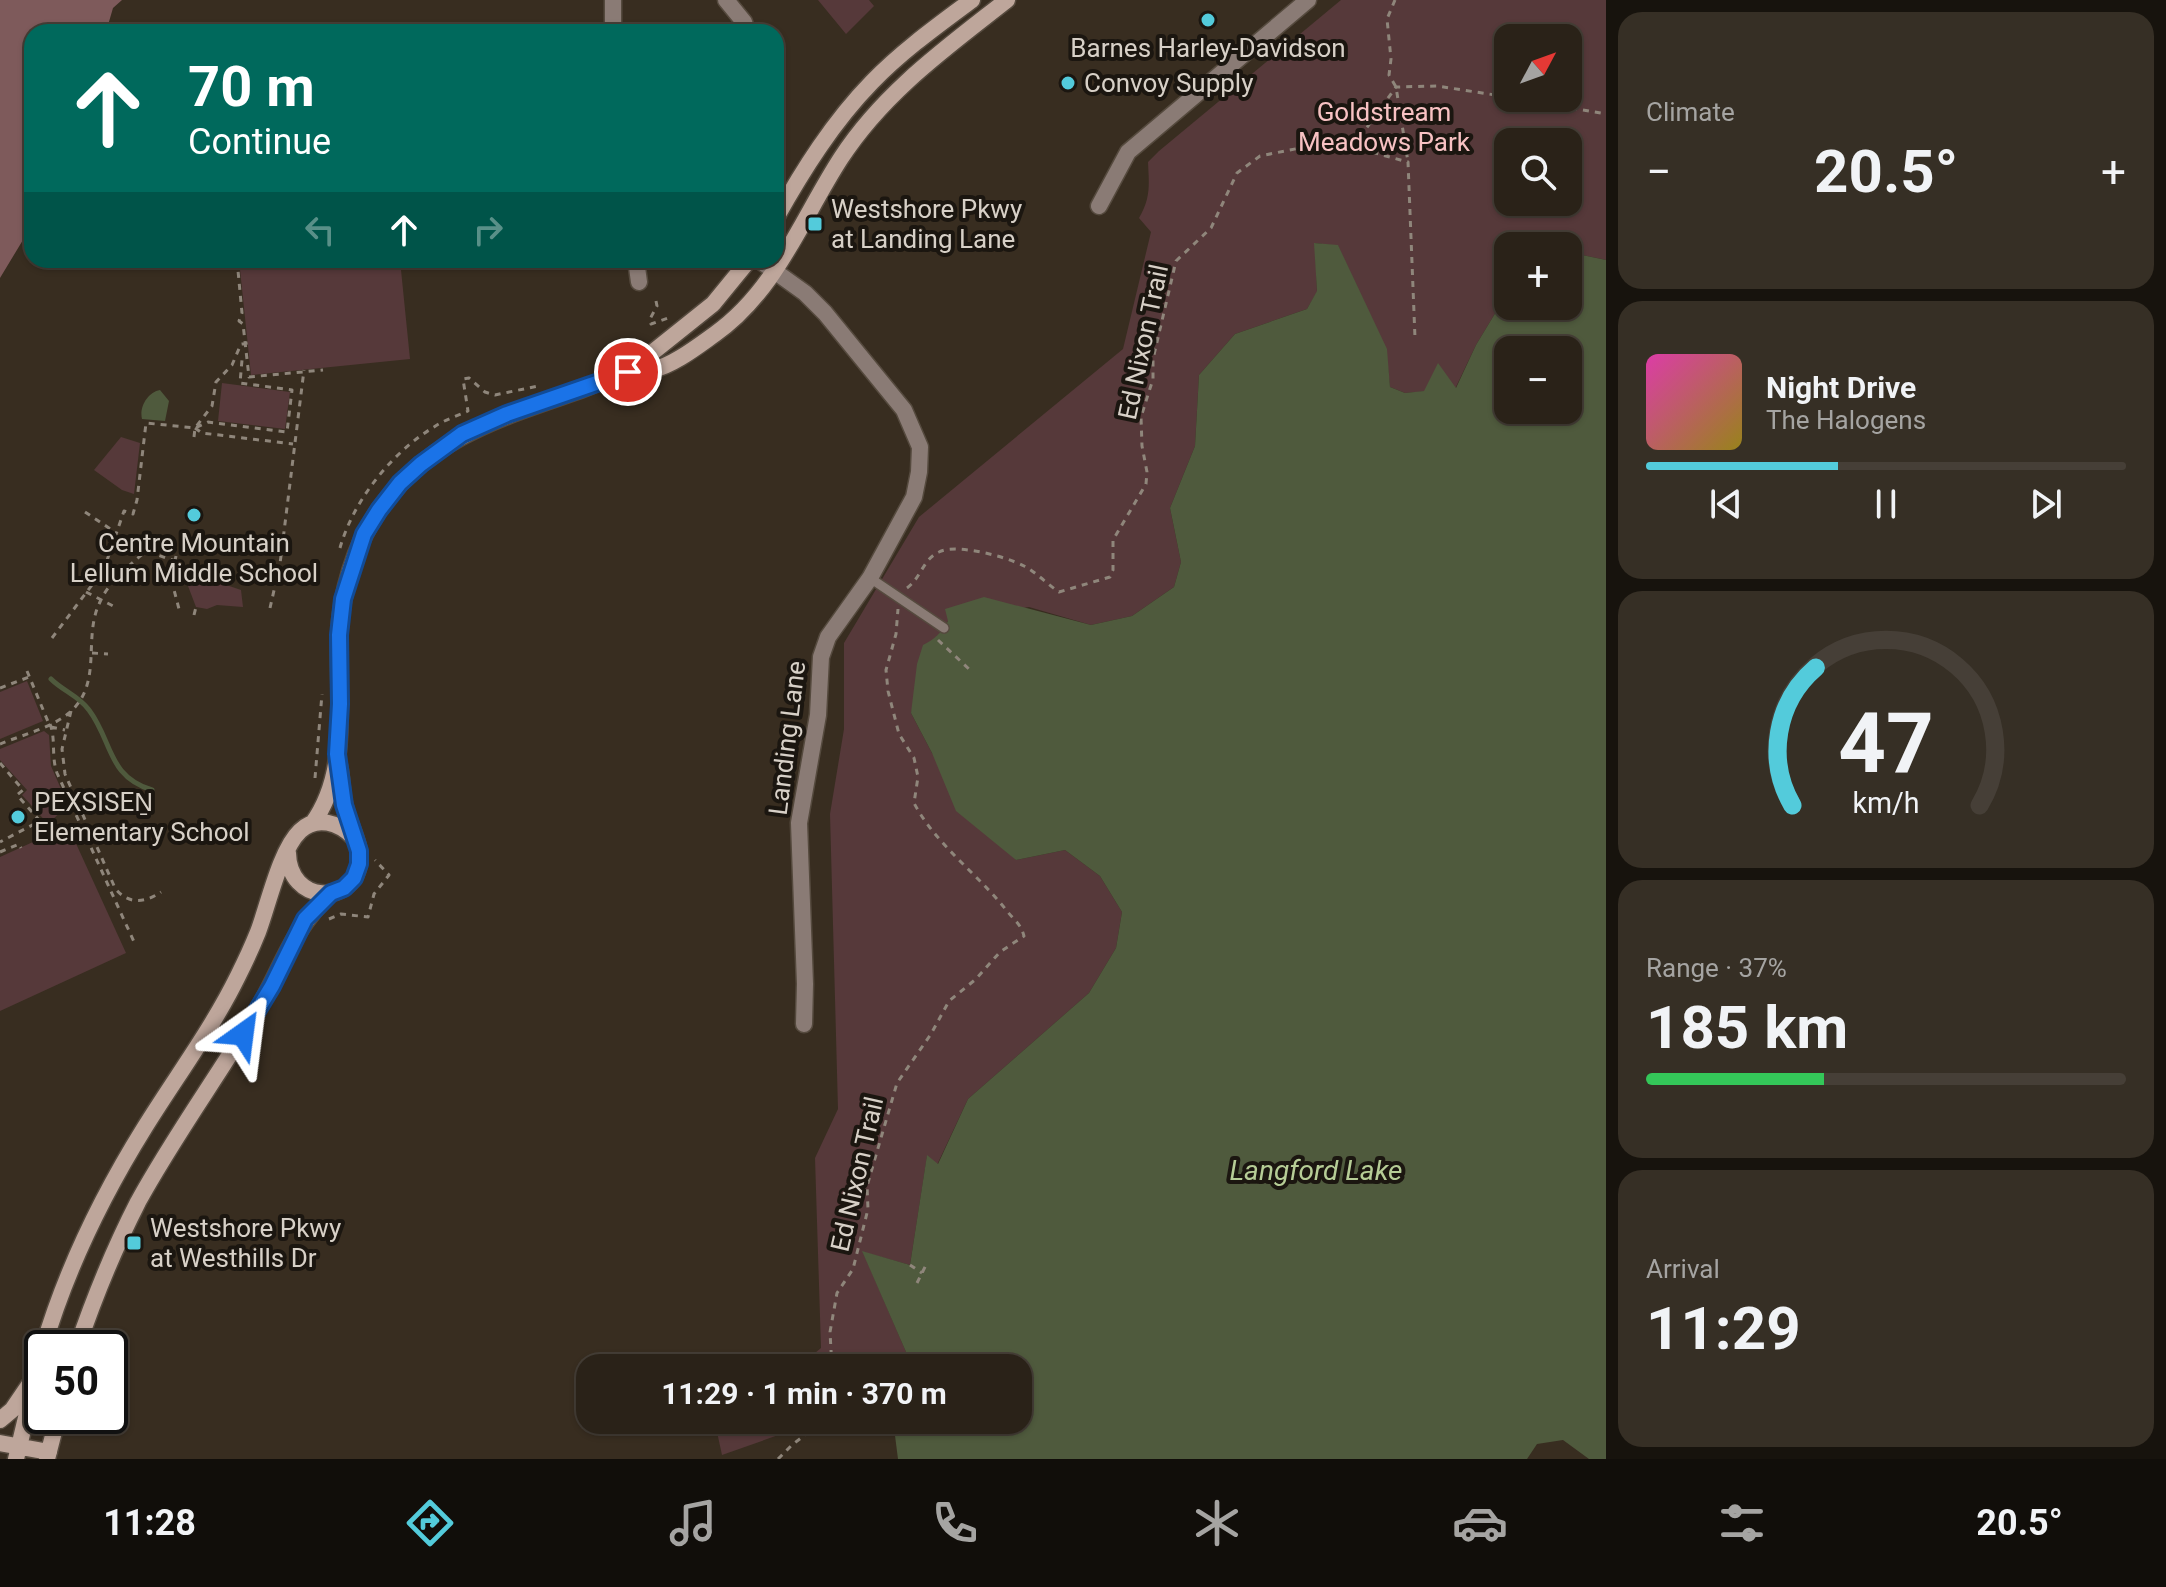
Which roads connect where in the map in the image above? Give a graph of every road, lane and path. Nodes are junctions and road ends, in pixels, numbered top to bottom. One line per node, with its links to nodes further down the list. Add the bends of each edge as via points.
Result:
1 (613, 0): 7 (street)
2 (726, 0): 8 (street)
3 (972, 0): 15 (main road, via 872,82 842,116)
4 (1007, 0): 17 (main road, via 910,76 876,111)
5 (1308, 0): 16 (street, via 1128,152)
6 (1395, 0): 9 (path, via 1387,19 1389,75)
7 (613, 24)
8 (745, 24)
9 (1396, 87): 10 (path, via 1437,86); 13 (path); 14 (path)
10 (1494, 95)
11 (1582, 110): 12 (path)
12 (1606, 114)
13 (1353, 147): 14 (path, Ed Nixon Trail); 44 (path, Ed Nixon Trail, via 1294,148 1247,164 1230,185 1211,228 1176,261 1141,417 1146,484 1113,540 1110,577 1059,592 1023,565 950,548 929,559)
14 (1408, 162): 27 (path)
15 (784, 203)
16 (1099, 206)
17 (784, 254)
18 (238, 268): 28 (path, via 239,321)
19 (637, 268): 24 (street)
20 (742, 268): 32 (main road, via 713,304)
21 (770, 268): 23 (street, Landing Lane)
22 (776, 268): 23 (main road)
23 (774, 271): 32 (main road, via 718,332 655,369); 42 (street, Landing Lane, via 825,313 904,410 920,447 914,497)
24 (639, 282)
25 (656, 301): 26 (path, via 651,324)
26 (679, 311)
27 (1415, 338)
28 (246, 343): 29 (path); 35 (path, via 216,382 212,406)
29 (247, 359): 31 (path, via 249,377); 35 (path, via 242,360 240,383 292,390 287,432 208,422)
30 (323, 370): 31 (path)
31 (304, 371): 37 (path)
32 (628, 372): 64 (main road, via 462,434 400,483 379,510 364,534 343,599)
33 (463, 379): 34 (path, via 495,395)
34 (541, 385)
35 (195, 428): 36 (path); 37 (path); 39 (path, via 146,423 137,500 133,514 124,511)
36 (194, 437)
37 (294, 444): 48 (path)
38 (85, 512): 39 (path)
39 (117, 532): 40 (path)
40 (114, 540): 41 (path); 43 (path, via 104,569)
41 (146, 551): 45 (path); 49 (path, via 176,558 171,578)
42 (870, 578): 44 (lane); 81 (street, Landing Lane, via 839,618 821,657 818,715 799,823)
43 (86, 592): 45 (path); 52 (path)
44 (901, 599): 51 (lane); 88 (path, Ed Nixon Trail, via 886,670 899,734 916,767 914,803 933,832 1019,923 1024,936 949,1001 897,1083 867,1186 868,1209 853,1269 837,1293)
45 (100, 600): 46 (path); 54 (path)
46 (115, 607)
47 (196, 607): 50 (path)
48 (270, 608)
49 (180, 613)
50 (194, 615)
51 (944, 628)
52 (52, 638)
53 (936, 638): 56 (path)
54 (92, 653): 55 (path); 60 (path, via 90,679)
55 (108, 654)
56 (970, 670)
57 (27, 671): 58 (path)
58 (29, 677): 59 (path); 61 (path)
59 (0, 688)
60 (71, 711): 61 (path); 62 (path)
61 (50, 725): 62 (path); 63 (path); 66 (path, via 53,760)
62 (65, 730): 66 (path, via 65,774)
63 (0, 744)
64 (337, 754): 67 (main road, via 326,803); 69 (main road)
65 (0, 763): 68 (path, via 23,790 17,795 40,821)
66 (81, 818): 76 (path)
67 (312, 824): 69 (main road, via 330,822); 73 (main road, via 293,838)
68 (34, 826): 70 (path); 71 (path)
69 (353, 837): 78 (main road, via 359,851 354,878)
70 (40, 839)
71 (0, 842)
72 (21, 848): 74 (path, via 19,844)
73 (288, 851): 78 (main road, via 288,865 304,888); 86 (main road, via 236,981 94,1219)
74 (0, 852)
75 (389, 875): 79 (path, via 377,890 368,917 341,914)
76 (112, 887): 77 (path, via 137,901); 80 (path)
77 (161, 892)
78 (331, 893): 87 (main road, via 305,919 257,1011 139,1201)
79 (322, 922)
80 (135, 944)
81 (804, 1024)
82 (927, 1263): 84 (path)
83 (910, 1265): 84 (path)
84 (922, 1273): 85 (path)
85 (917, 1283)
86 (49, 1330)
87 (83, 1330)
88 (831, 1354)
89 (24, 1393): 90 (main road)
90 (0, 1420)
91 (24, 1423): 95 (main road)
92 (54, 1434): 96 (main road)
93 (806, 1434): 97 (path)
94 (0, 1443): 95 (main road)
95 (17, 1452): 96 (main road)
96 (48, 1456)
97 (778, 1459)

